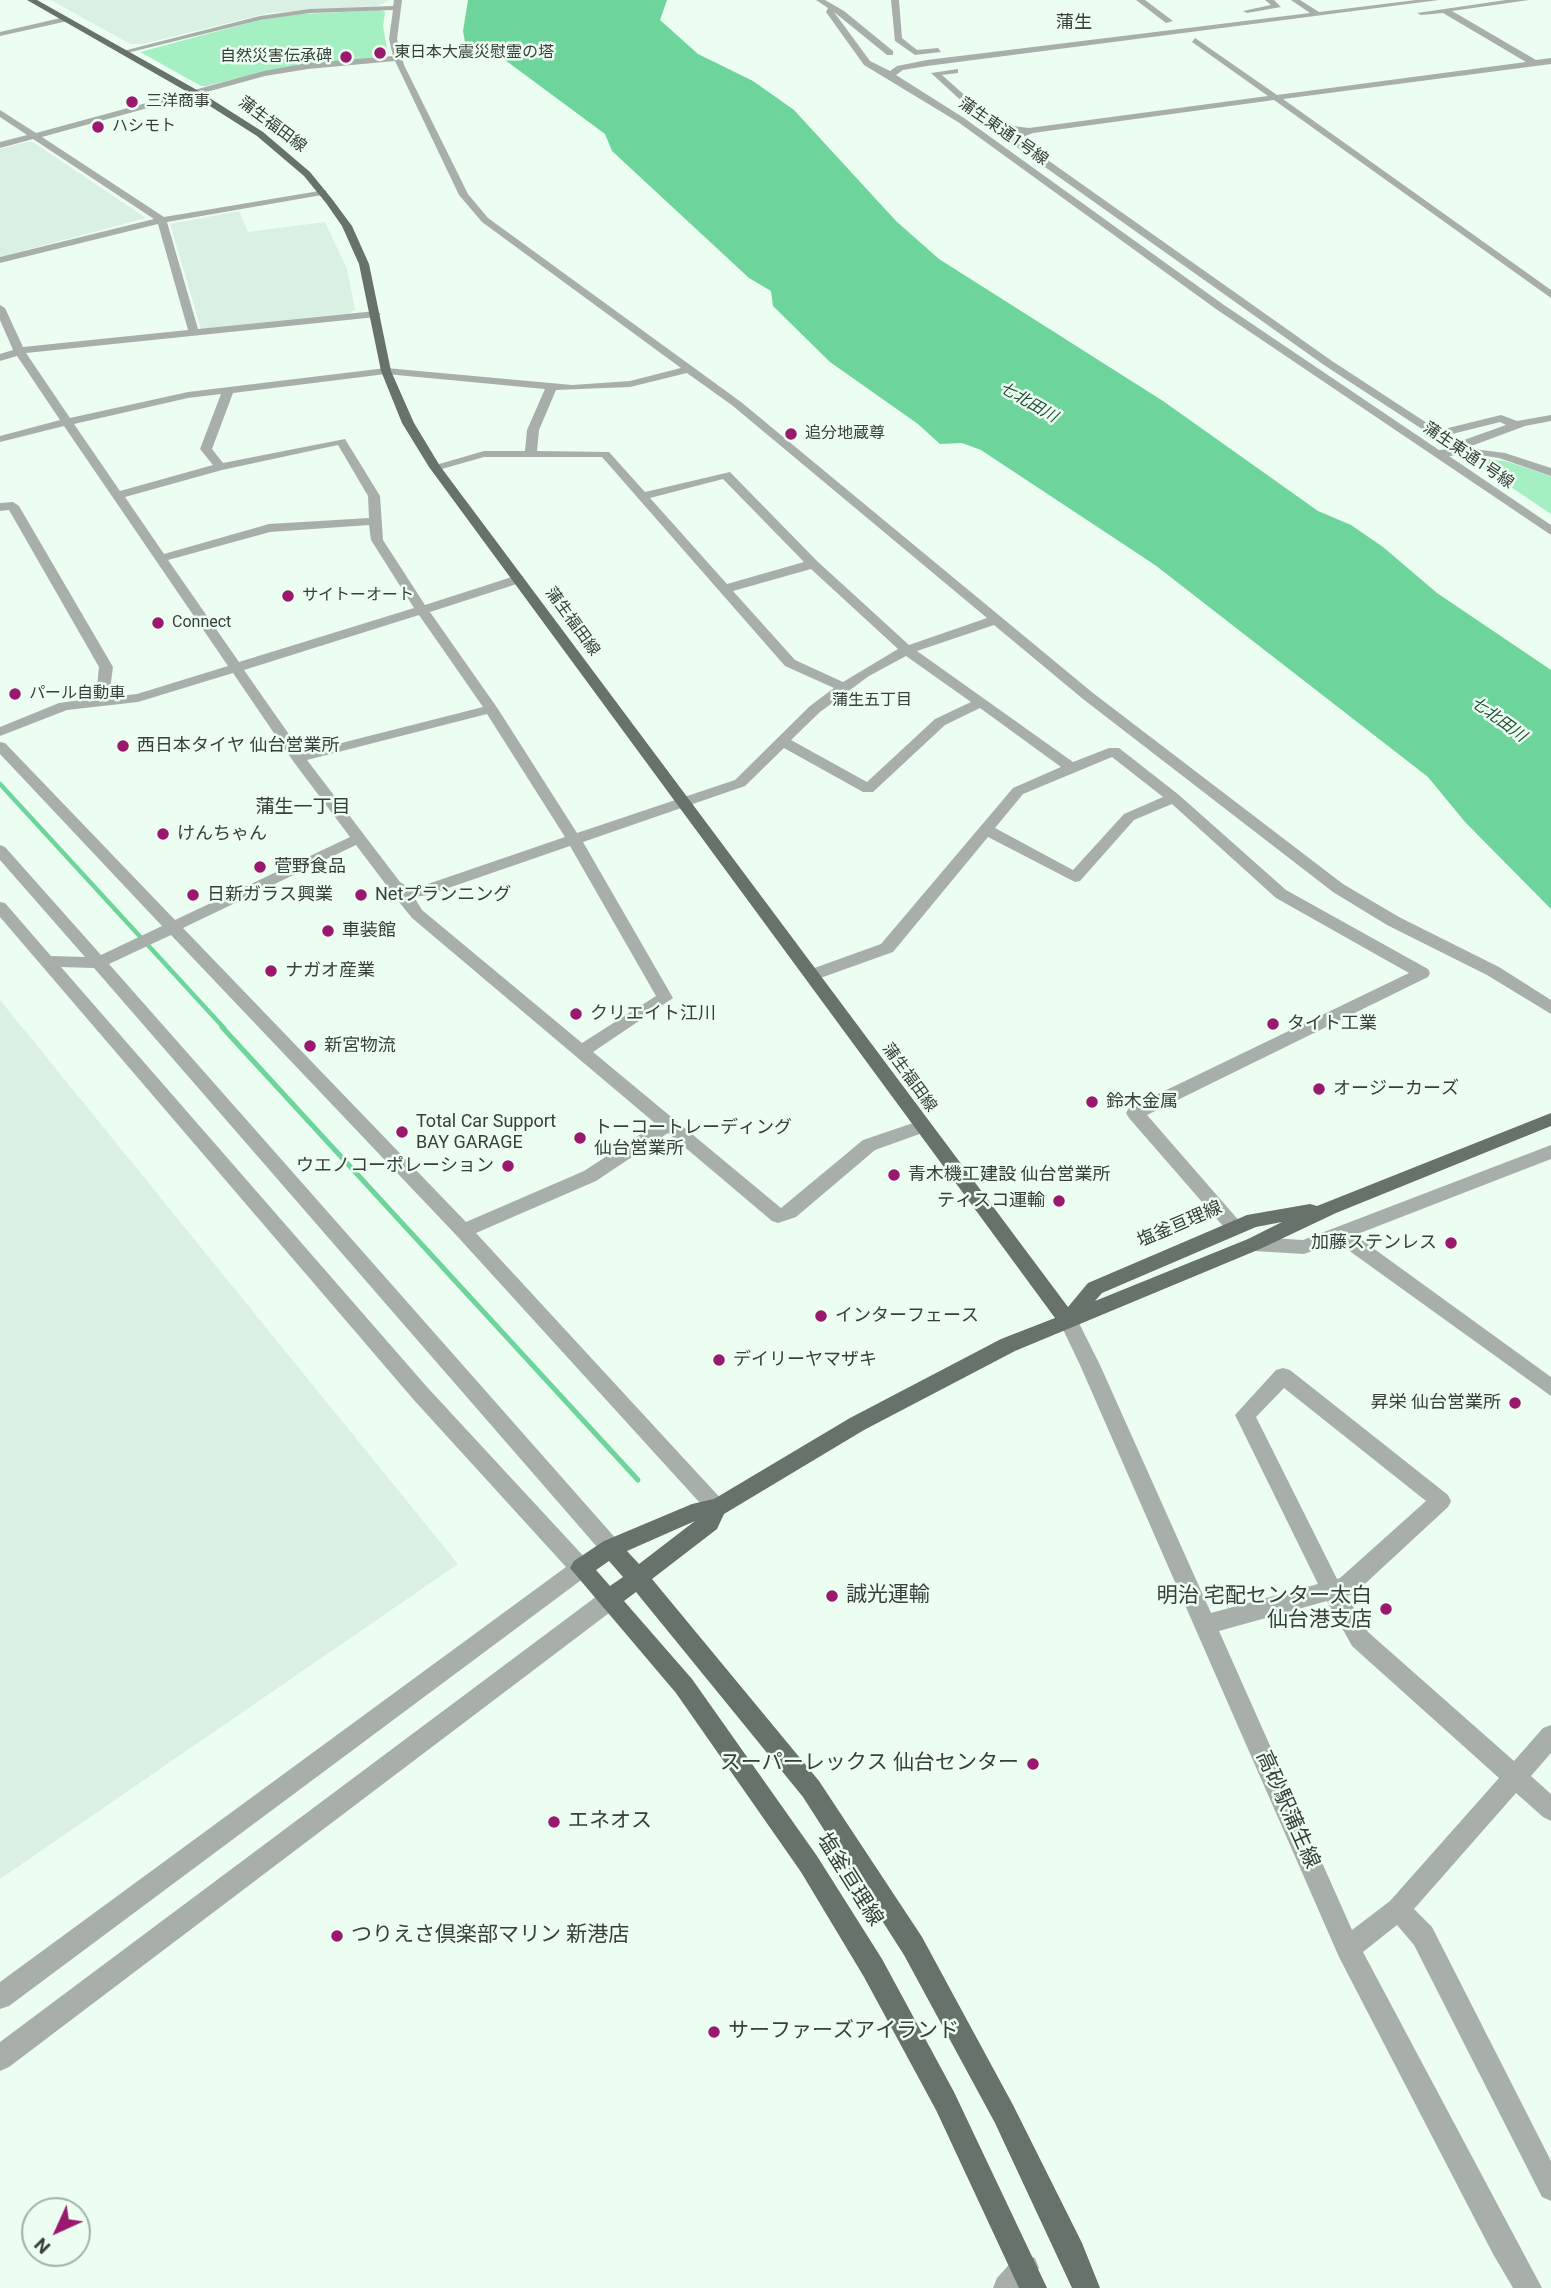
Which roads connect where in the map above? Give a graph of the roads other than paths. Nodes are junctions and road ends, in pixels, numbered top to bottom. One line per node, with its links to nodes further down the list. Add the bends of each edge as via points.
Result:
1 (32, 0): 15 (main road, 蒲生福田線)
2 (820, 0): 10 (street)
3 (895, 0): 22 (street, via 898,39 915,53)
4 (1140, 0): 17 (street)
5 (1269, 0): 12 (street, via 1277,7)
6 (1295, 0): 14 (street)
7 (1435, 0): 14 (street)
8 (1525, 0): 11 (street)
9 (397, 4): 23 (street, via 281,15); 25 (street, via 393,39)
10 (831, 9): 24 (street); 31 (street, 蒲生東通1号線, via 867,63)
11 (1444, 10): 13 (street); 27 (street)
12 (1232, 13)
13 (1416, 13)
14 (1317, 14): 31 (street, via 927,63)
15 (65, 19): 20 (street); 23 (main road, 蒲生福田線)
16 (1182, 20): 17 (street)
17 (1170, 21): 18 (street)
18 (1157, 23)
19 (1264, 32): 21 (street)
20 (0, 34)
21 (1195, 40): 28 (street); 33 (street)
22 (953, 48)
23 (122, 52): 32 (main road, 蒲生福田線)
24 (891, 53)
25 (397, 58): 32 (street, via 292,69); 48 (street, via 474,209 518,246)
26 (1551, 61): 27 (street)
27 (1534, 63): 30 (street); 33 (street)
28 (997, 65)
29 (960, 70): 35 (street, via 935,73 994,126)
30 (1551, 73)
31 (890, 75): 37 (street, 蒲生東通1号線)
32 (194, 92): 36 (street); 39 (main road, 蒲生福田線, via 275,146)
33 (1275, 98): 35 (street); 42 (street)
34 (0, 113): 36 (street)
35 (1028, 130): 37 (street); 54 (street, via 1014,141 1429,429 1444,433 1501,418)
36 (36, 136): 38 (street); 40 (street)
37 (983, 136): 58 (street, 蒲生東通1号線, via 1220,307)
38 (0, 145)
39 (322, 192): 40 (street); 44 (main road, 蒲生福田線, via 347,226 364,264)
40 (162, 220): 41 (street); 45 (street)
41 (0, 260)
42 (1551, 295)
43 (0, 308): 46 (street)
44 (376, 314): 45 (street); 49 (main road, 蒲生福田線)
45 (194, 333): 46 (street)
46 (19, 351): 47 (street); 53 (street)
47 (0, 358)
48 (691, 369): 50 (street, via 630,384); 72 (street, via 790,445)
49 (386, 371): 50 (street); 51 (street); 60 (main road, 蒲生福田線, via 408,422)
50 (551, 388): 57 (street, via 533,430)
51 (229, 389): 53 (street); 59 (street, via 206,449)
52 (1551, 418): 54 (street)
53 (67, 422): 55 (street); 62 (street)
54 (1516, 425): 56 (street)
55 (0, 439)
56 (1455, 451): 58 (street); 61 (street, via 1501,455)
57 (531, 454): 60 (street, via 484,454); 63 (street, via 606,454)
58 (1436, 454): 66 (street, 蒲生東通1号線)
59 (220, 467): 62 (street); 65 (street, via 341,442 374,496)
60 (435, 467): 69 (main road, 蒲生福田線)
61 (1551, 472)
62 (118, 495): 67 (street)
63 (645, 496): 68 (street, via 726,475); 70 (street)
64 (0, 507): 76 (street, via 13,506 106,667)
65 (375, 521): 67 (street, via 269,528); 71 (street, via 377,540)
66 (1551, 531)
67 (162, 558): 74 (street)
68 (813, 564): 70 (street); 73 (street)
69 (519, 579): 71 (street); 85 (main road, 蒲生福田線)
70 (725, 589): 75 (street, via 790,663)
71 (422, 610): 74 (street); 78 (street)
72 (995, 620): 73 (street); 96 (street, via 1338,888 1493,971)
73 (907, 650): 75 (street); 77 (street)
74 (237, 667): 76 (street, via 138,698); 82 (street)
75 (842, 687): 80 (street)
76 (102, 702): 79 (street, via 64,706)
77 (980, 703): 80 (street, via 940,722 868,789); 83 (street)
78 (491, 709): 82 (street); 88 (street)
79 (0, 732)
80 (782, 741): 85 (street, via 740,783)
81 (0, 746): 92 (street)
82 (298, 758): 87 (street)
83 (1072, 768): 84 (street, via 1114,751); 86 (street, via 1018,791)
84 (1174, 798): 86 (street, via 1129,817 1075,877); 103 (street, via 1281,894 1422,973 1135,1113)
85 (683, 803): 88 (street); 95 (main road, 蒲生福田線)
86 (987, 830): 95 (street, via 887,948)
87 (359, 838): 90 (street, via 395,886); 92 (street)
88 (573, 841): 90 (street, via 423,891); 97 (street, via 665,998)
89 (0, 850): 94 (street)
90 (405, 891): 97 (street, via 416,914)
91 (0, 907): 93 (street)
92 (166, 931): 94 (street); 104 (street)
93 (45, 961): 94 (street); 112 (street, via 420,1393)
94 (98, 963): 111 (street)
95 (812, 975): 100 (main road, 蒲生福田線)
96 (1551, 1009)
97 (582, 1051): 99 (street)
98 (1551, 1119): 102 (main road, 塩釜亘理線)
99 (667, 1125): 100 (street, via 778,1216 790,1212 869,1145); 104 (street, via 590,1176)
100 (922, 1126): 108 (main road, 蒲生福田線)
101 (1551, 1152): 105 (street)
102 (1330, 1208): 103 (main road, 塩釜亘理線, via 1253,1220); 106 (main road, 塩釜亘理線)
103 (1235, 1228): 107 (main road, 塩釜亘理線)
104 (463, 1231): 110 (street)
105 (1339, 1233): 106 (street, via 1304,1247); 109 (street)
106 (1255, 1244): 107 (main road, via 1242,1236 1209,1247); 108 (main road, 塩釜亘理線)
107 (1193, 1246): 108 (main road, 塩釜亘理線, via 1095,1287)
108 (1068, 1321): 110 (main road, 塩釜亘理線, via 1009,1345 857,1424); 116 (street, 高砂駅蒲生線)
109 (1551, 1388)
110 (709, 1513): 111 (main road, 塩釜亘理線); 113 (main road)
111 (611, 1548): 112 (main road, 塩釜亘理線); 113 (main road, 塩釜亘理線)
112 (581, 1568): 115 (main road, 塩釜亘理線); 122 (street)
113 (639, 1578): 115 (main road); 126 (main road, 塩釜亘理線, via 811,1789 913,1946 1004,2114)
114 (1332, 1590): 114 (street, via 1245,1415 1283,1376 1441,1501 1346,1587); 116 (street); 118 (street, via 1360,1639)
115 (609, 1600): 123 (street); 125 (main road, 塩釜亘理線, via 684,1686 752,1780 873,1968 945,2101)
116 (1205, 1625): 121 (street, 高砂駅蒲生線)
117 (1551, 1736): 118 (street)
118 (1514, 1777): 119 (street); 120 (street)
119 (1551, 1809)
120 (1398, 1909): 121 (street); 124 (street, via 1423,1936)
121 (1349, 1948): 127 (street, 高砂駅蒲生線)
122 (0, 1997)
123 (0, 2058)
124 (1551, 2188)
125 (1022, 2281)
126 (1086, 2288)
127 (1528, 2288)

